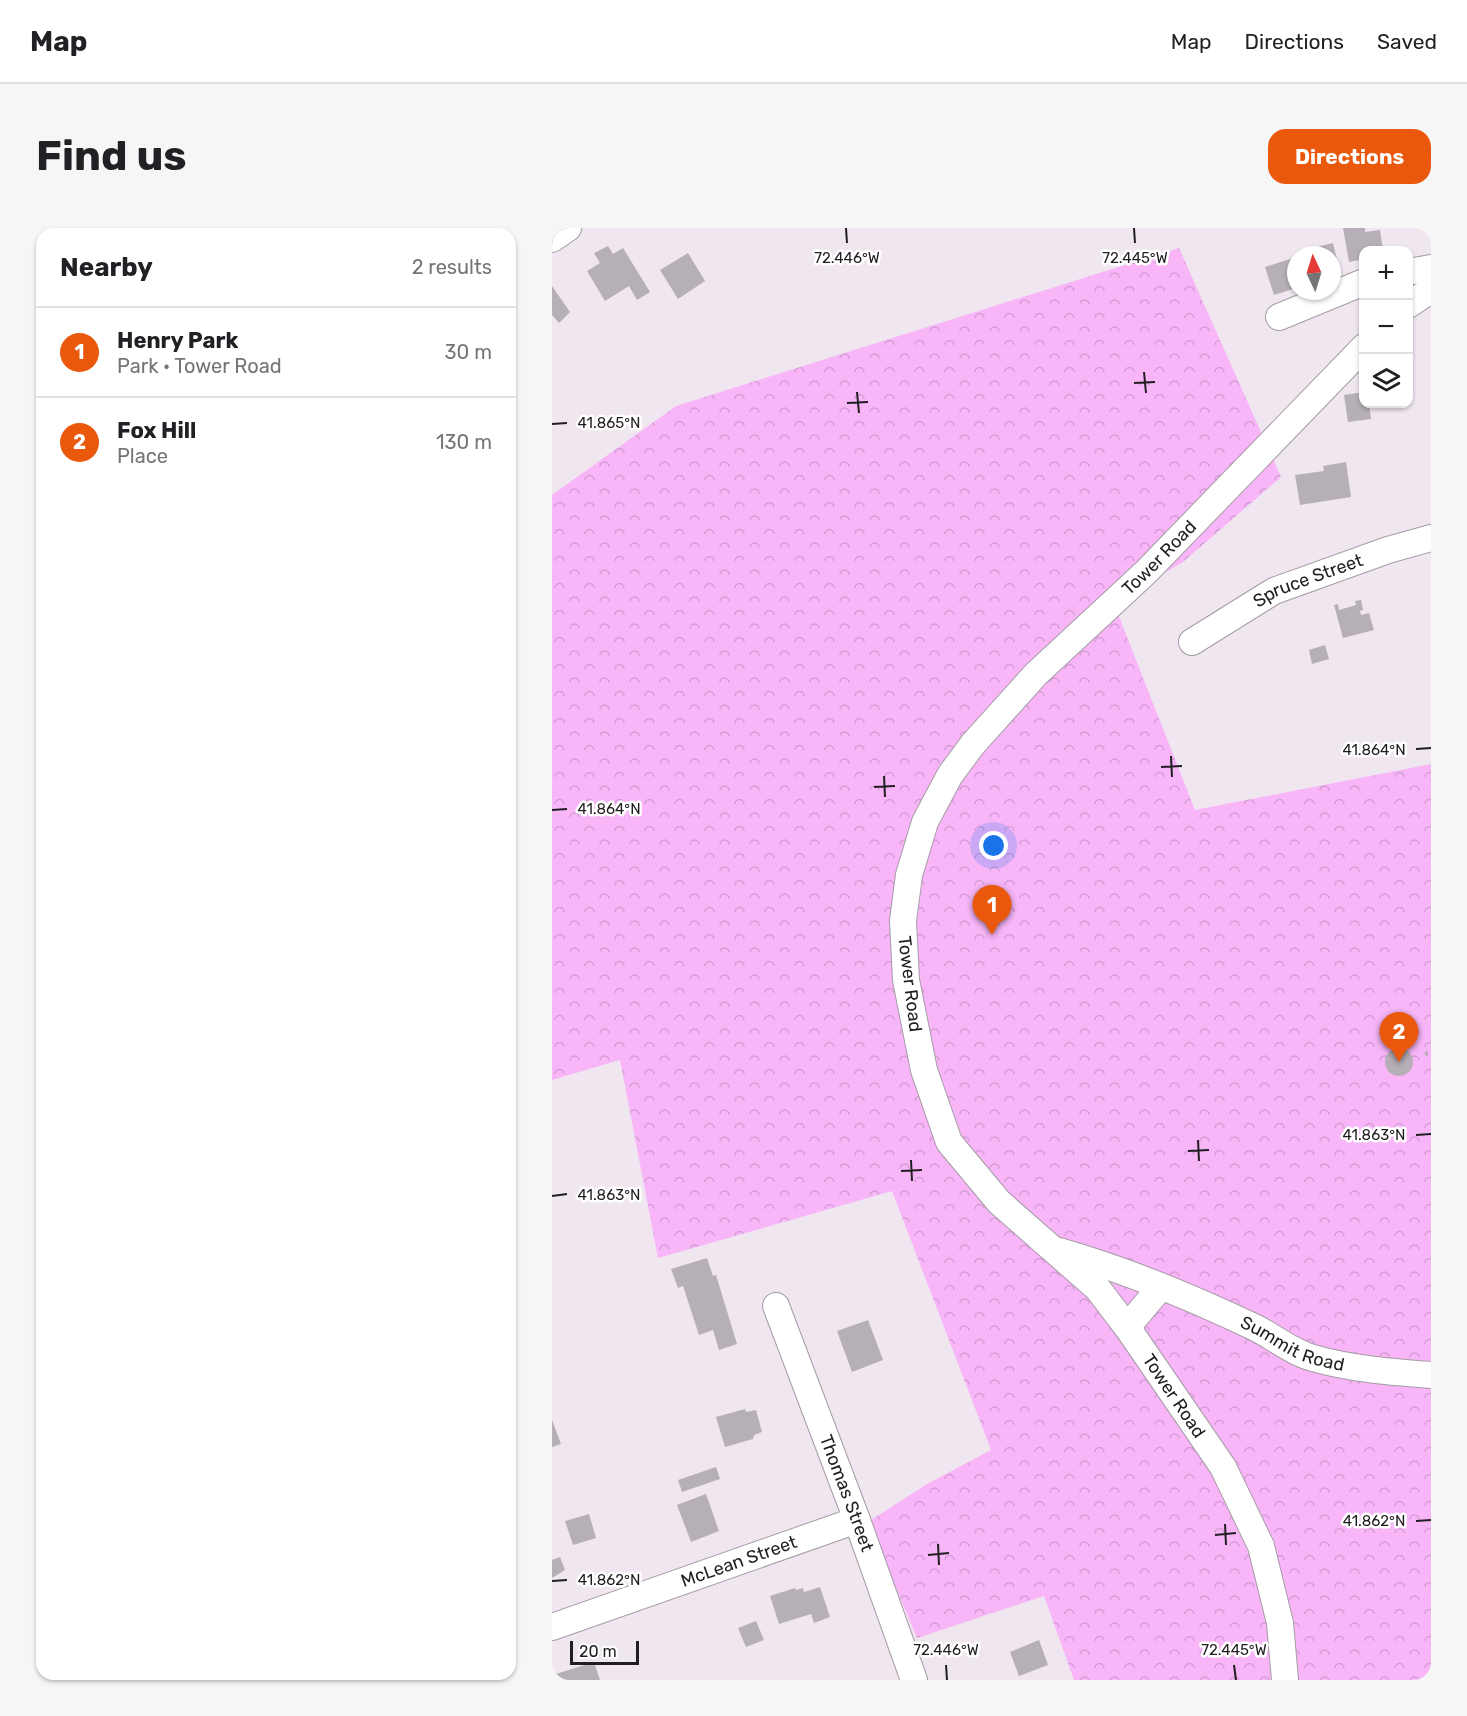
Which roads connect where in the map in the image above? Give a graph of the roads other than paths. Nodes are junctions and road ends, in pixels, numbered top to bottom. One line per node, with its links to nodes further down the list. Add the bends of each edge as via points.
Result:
1 (568, 228): 2 (street)
2 (552, 239)
3 (1431, 268): 4 (street)
4 (1413, 271)
5 (1359, 284): 8 (street)
6 (1431, 290): 7 (street)
7 (1413, 302)
8 (1279, 317)
9 (1359, 352): 12 (street, Tower Road, via 1146,572 1007,704 950,775 919,839 905,896 903,939 910,1003 924,1070 949,1142 999,1202)
10 (1431, 538): 11 (street, Spruce Street, via 1274,591)
11 (1192, 642)
12 (1056, 1250): 13 (street, Summit Road, via 1102,1263); 15 (street, Tower Road, via 1098,1289)
13 (1160, 1288): 15 (street); 16 (street, Summit Road, via 1256,1328 1310,1358 1387,1372)
14 (776, 1306): 17 (street, Thomas Street)
15 (1127, 1327): 20 (street, Tower Road, via 1223,1467 1261,1545 1280,1623)
16 (1431, 1375)
17 (857, 1520): 18 (street, McLean Street); 19 (street, Thomas Street)
18 (552, 1627)
19 (914, 1680)
20 (1285, 1680)

